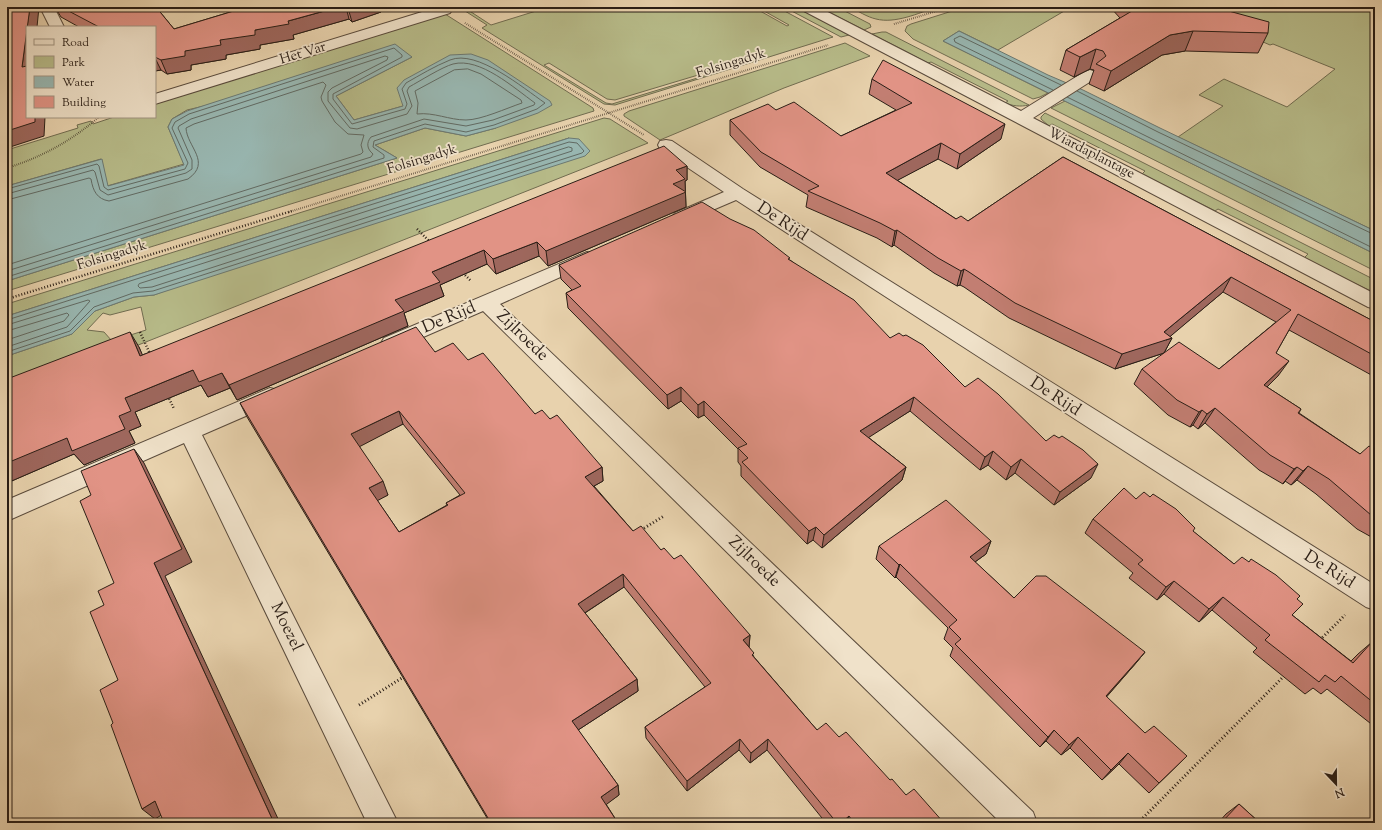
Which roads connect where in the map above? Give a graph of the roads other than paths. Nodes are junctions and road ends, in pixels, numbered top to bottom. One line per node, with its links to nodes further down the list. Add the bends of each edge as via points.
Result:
1 (48, 7): 4 (street)
2 (441, 7): 6 (street, Het Var, via 445,10)
3 (807, 7): 7 (street, Wiardaplantage)
4 (57, 26)
5 (1090, 75): 7 (street)
6 (156, 99)
7 (1021, 118): 13 (street, Wiardaplantage)
8 (666, 145): 9 (street, De Rijd)
9 (736, 193): 10 (street); 18 (street, De Rijd)
10 (665, 224)
11 (608, 249): 12 (street, De Rijd)
12 (486, 302): 14 (street, De Rijd); 20 (street, Zijlroede)
13 (1375, 302)
14 (370, 352)
15 (291, 387): 16 (street)
16 (189, 431): 17 (street); 19 (street, Moezel)
17 (7, 511)
18 (1371, 596)
19 (383, 823)
20 (1022, 823)

